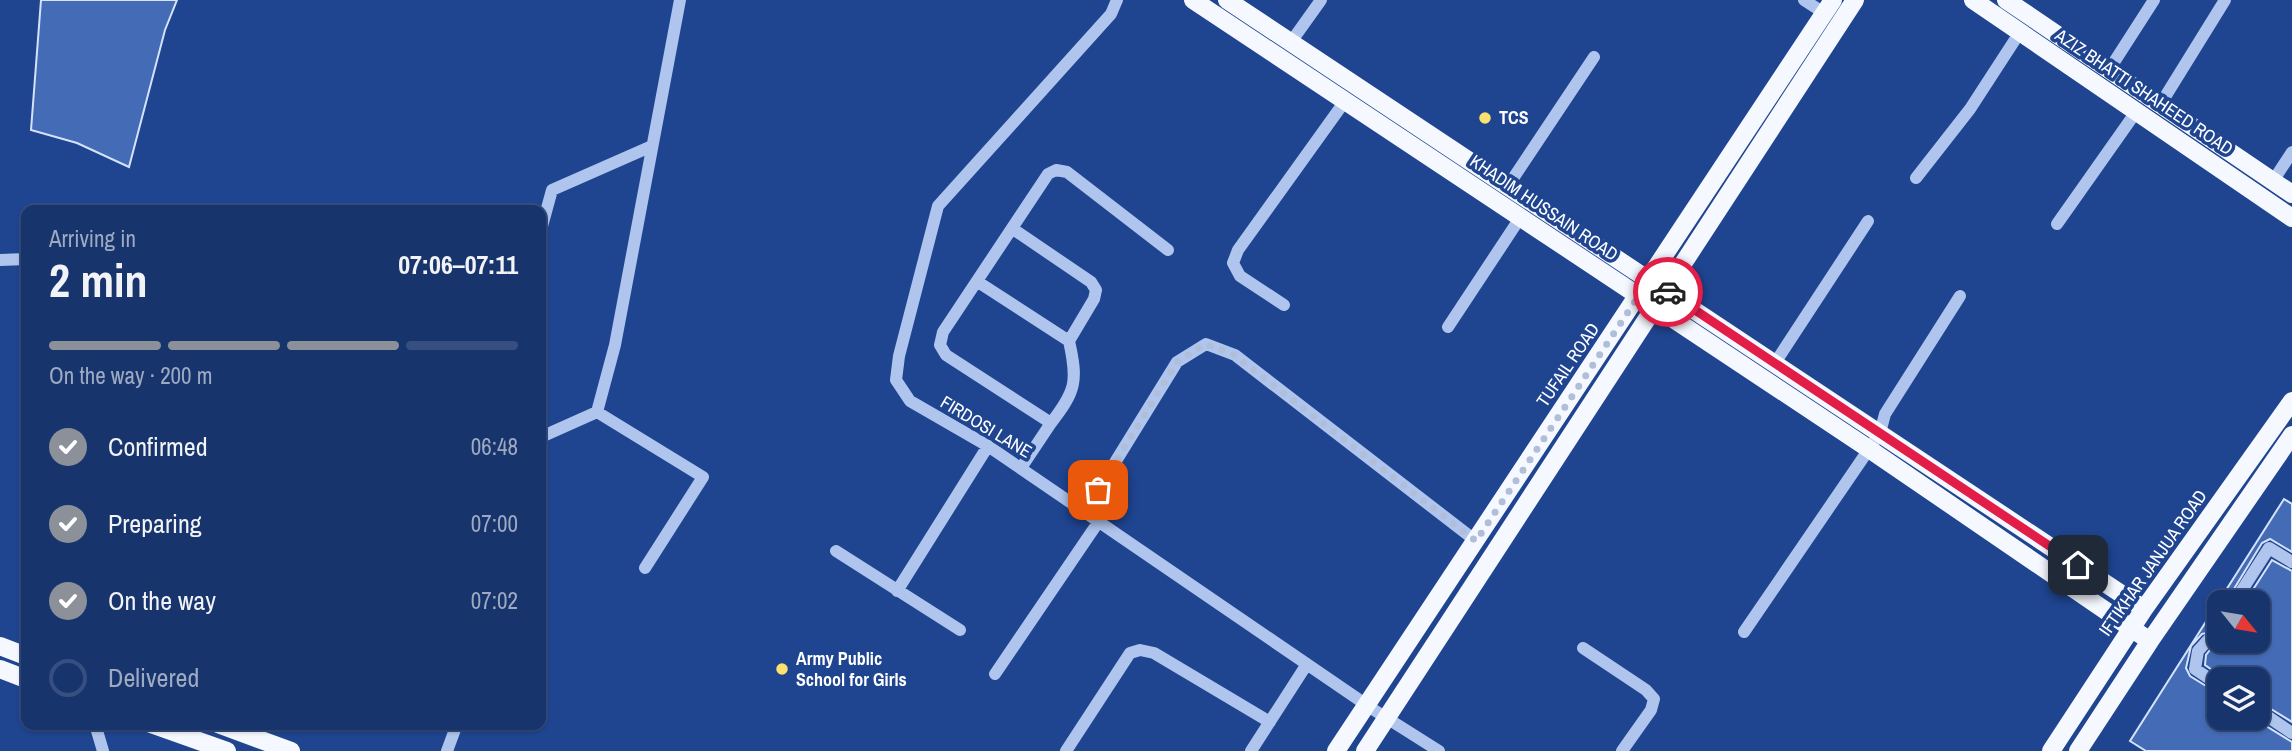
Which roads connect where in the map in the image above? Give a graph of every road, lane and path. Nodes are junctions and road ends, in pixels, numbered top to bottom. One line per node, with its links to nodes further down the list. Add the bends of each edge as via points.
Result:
1 (680, 0): 20 (street)
2 (1117, 0): 51 (street, FIRDOSI LANE, via 1111,14 938,206 896,380 910,401)
3 (1193, 0): 17 (main road, KHADIM HUSSAIN ROAD)
4 (1227, 0): 14 (main road, KHADIM HUSSAIN ROAD)
5 (1321, 0): 14 (street)
6 (1804, 0): 12 (street)
7 (1855, 0): 37 (main road)
8 (1973, 0): 13 (main road, AZIZ BHATTI SHAHEED ROAD)
9 (2006, 0): 16 (main road, AZIZ BHATTI SHAHEED ROAD)
10 (2154, 0): 16 (street)
11 (2225, 0): 18 (street)
12 (1828, 7): 35 (main road, TUFAIL ROAD)
13 (2020, 32): 19 (main road, AZIZ BHATTI SHAHEED ROAD); 22 (street, via 1970,109)
14 (1291, 42): 24 (main road, KHADIM HUSSAIN ROAD)
15 (1594, 57): 24 (street)
16 (2109, 70): 18 (main road, AZIZ BHATTI SHAHEED ROAD)
17 (1345, 101): 27 (main road, KHADIM HUSSAIN ROAD); 40 (street, via 1238,250 1233,264 1241,276)
18 (2160, 105): 23 (main road, AZIZ BHATTI SHAHEED ROAD)
19 (2136, 112): 28 (main road, AZIZ BHATTI SHAHEED ROAD); 30 (street)
20 (652, 146): 26 (street, via 552,190); 46 (street, via 615,345)
21 (2292, 152): 23 (street)
22 (1916, 178)
23 (2273, 181): 25 (main road, AZIZ BHATTI SHAHEED ROAD)
24 (1508, 186): 35 (main road, KHADIM HUSSAIN ROAD)
25 (2292, 194)
26 (546, 212)
27 (1520, 218): 38 (main road, KHADIM HUSSAIN ROAD); 42 (street)
28 (2292, 218)
29 (1868, 221): 44 (street)
30 (2057, 224)
31 (1013, 229): 32 (street, via 1048,174 1056,170 1068,172); 36 (street); 43 (street, via 1096,290)
32 (1168, 250)
33 (21, 259): 34 (street)
34 (0, 260)
35 (1650, 279): 37 (main road, KHADIM HUSSAIN ROAD); 38 (main road, TUFAIL ROAD)
36 (978, 282): 43 (street); 47 (street, via 943,332 940,345 946,355)
37 (1667, 291): 41 (main road); 44 (main road, KHADIM HUSSAIN ROAD)
38 (1639, 296): 41 (main road, KHADIM HUSSAIN ROAD); 56 (main road, TUFAIL ROAD)
39 (1960, 296): 48 (street, via 1885,414)
40 (1284, 305)
41 (1656, 309): 52 (main road, KHADIM HUSSAIN ROAD); 77 (main road)
42 (1448, 327)
43 (1069, 341): 47 (street, via 1076,373 1070,398)
44 (1775, 363): 48 (main road, KHADIM HUSSAIN ROAD)
45 (2292, 401): 62 (main road, IFTIKHAR JANJUA ROAD)
46 (597, 412): 49 (street); 59 (street, via 703,477)
47 (1051, 423): 53 (street)
48 (1880, 433): 52 (street); 62 (main road, KHADIM HUSSAIN ROAD)
49 (546, 435)
50 (2292, 435): 67 (main road)
51 (988, 446): 53 (street, FIRDOSI LANE); 61 (street)
52 (1869, 449): 63 (main road, KHADIM HUSSAIN ROAD); 65 (street)
53 (1021, 468): 54 (street, FIRDOSI LANE)
54 (1085, 511): 55 (street, FIRDOSI LANE); 56 (street, via 1177,362 1206,344 1234,355)
55 (1099, 521): 71 (street, FIRDOSI LANE); 73 (street)
56 (1476, 541): 76 (main road, TUFAIL ROAD)
57 (836, 551): 61 (street)
58 (2292, 562): 60 (street, via 2269,548)
59 (645, 568)
60 (2242, 590)
61 (897, 591): 64 (street)
62 (2144, 609): 63 (main road, IFTIKHAR JANJUA ROAD)
63 (2132, 628): 67 (main road, KHADIM HUSSAIN ROAD); 95 (main road, IFTIKHAR JANJUA ROAD)
64 (960, 630)
65 (1744, 632)
66 (2207, 640): 75 (street, via 2198,651 2195,669)
67 (2150, 641): 96 (main road)
68 (0, 646): 70 (main road)
69 (1583, 648): 94 (street, via 1654,699)
70 (21, 654)
71 (1307, 664): 76 (street, FIRDOSI LANE); 79 (street)
72 (0, 669): 74 (main road)
73 (995, 674)
74 (21, 677)
75 (2207, 677)
76 (1365, 704): 77 (street, FIRDOSI LANE); 91 (main road, TUFAIL ROAD)
77 (1387, 716): 92 (main road); 93 (street, FIRDOSI LANE)
78 (2270, 718): 84 (street)
79 (1270, 722): 89 (street, via 1154,653 1140,650 1130,653); 90 (street)
80 (97, 730): 85 (street)
81 (168, 730): 86 (main road)
82 (234, 730): 87 (main road)
83 (455, 730): 88 (street)
84 (2292, 733)
85 (103, 751)
86 (227, 751)
87 (290, 751)
88 (447, 751)
89 (1066, 751)
90 (1251, 751)
91 (1336, 751)
92 (1365, 751)
93 (1439, 751)
94 (1622, 751)
95 (2051, 751)
96 (2078, 751)

